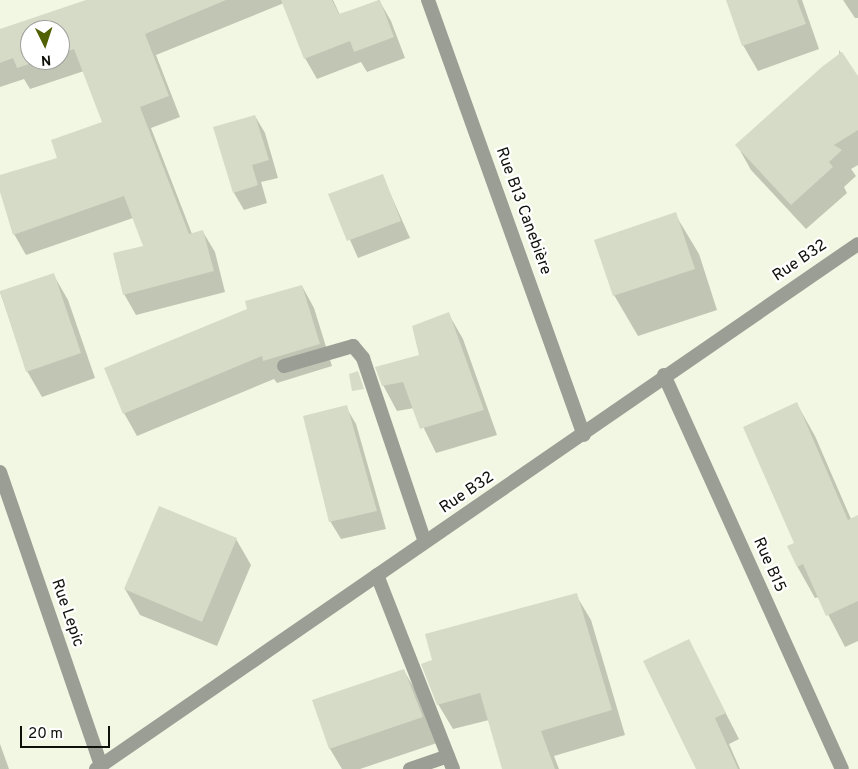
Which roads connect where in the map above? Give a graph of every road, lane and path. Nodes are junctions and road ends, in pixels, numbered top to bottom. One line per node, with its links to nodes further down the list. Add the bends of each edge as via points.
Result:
1 (428, 0): 5 (street, Rue B13 Canebière)
2 (858, 244): 4 (street, Rue B32)
3 (284, 366): 7 (street, via 353,346 363,358)
4 (664, 375): 5 (street, Rue B32); 12 (street, Rue B15)
5 (584, 435): 7 (street, Rue B32)
6 (0, 472): 10 (street, Rue Lepic)
7 (425, 542): 8 (street, Rue B32)
8 (377, 575): 9 (street); 10 (street, Rue B32)
9 (450, 762): 11 (street)
10 (99, 767)
11 (410, 769)
12 (842, 769)

